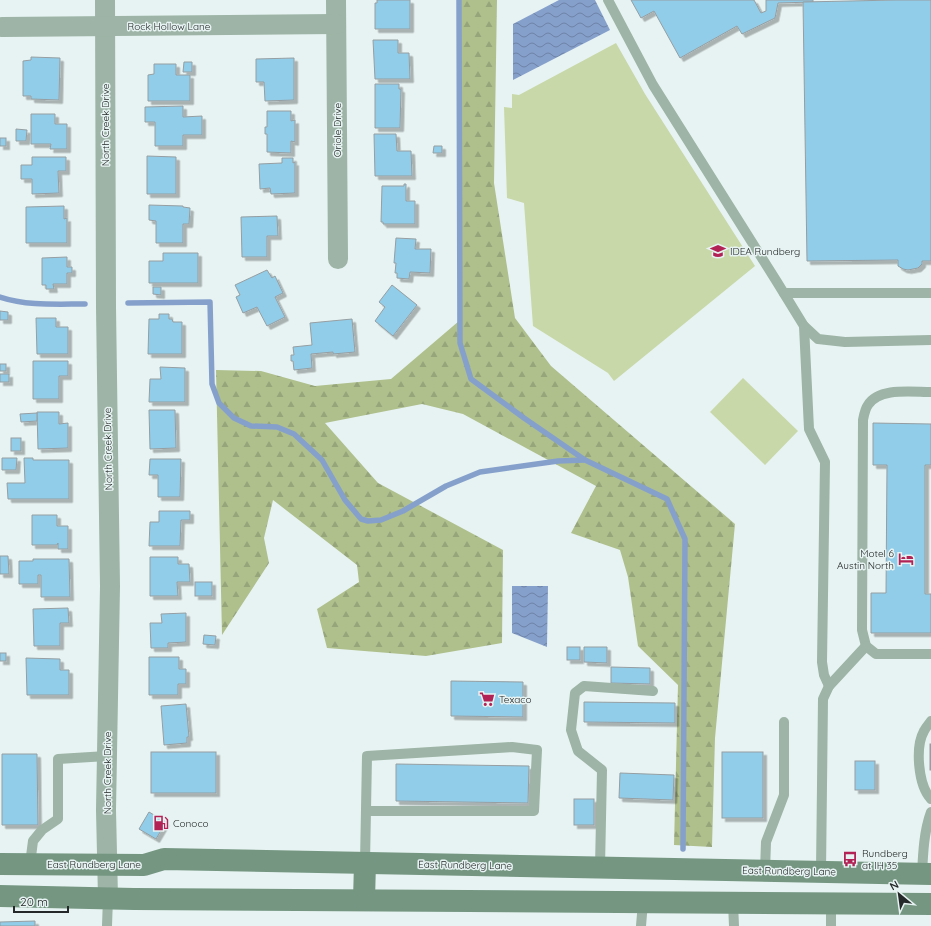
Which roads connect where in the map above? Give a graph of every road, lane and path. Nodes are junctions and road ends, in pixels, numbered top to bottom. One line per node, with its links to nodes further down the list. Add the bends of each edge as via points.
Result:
1 (105, 0): 5 (street, North Creek Drive)
2 (336, 0): 4 (street, Oriole Drive)
3 (608, 0): 9 (lane, via 653,85)
4 (336, 24): 5 (street, Rock Hollow Lane); 7 (street, Oriole Drive)
5 (105, 26): 6 (street, Rock Hollow Lane); 19 (street, North Creek Drive, via 110,586)
6 (2, 27)
7 (338, 259)
8 (931, 292): 9 (lane)
9 (784, 293): 10 (lane)
10 (804, 326): 11 (lane, via 818,339 845,342); 15 (lane, via 809,429 825,462 822,662)
11 (931, 340)
12 (931, 392): 13 (lane, via 887,392 868,403 865,409 862,630)
13 (866, 646): 14 (lane, via 876,654); 15 (lane)
14 (931, 654)
15 (829, 686): 29 (lane, via 823,699)
16 (653, 691): 27 (lane, via 584,686 575,693 571,730 578,751 602,770)
17 (931, 720): 20 (lane, via 923,732 918,757 922,780)
18 (784, 722): 28 (lane, via 784,795 766,842)
19 (107, 756): 25 (lane, via 58,759 58,819 42,830 33,841); 26 (street, North Creek Drive)
20 (931, 799)
21 (366, 811): 21 (lane, via 367,756 512,747 537,750 534,811); 23 (lane)
22 (931, 812): 30 (lane, via 924,841)
23 (364, 863): 26 (main road, East Rundberg Lane, via 164,860 144,865); 27 (main road, East Rundberg Lane); 33 (main road)
24 (0, 864): 25 (main road, East Rundberg Lane)
25 (30, 864): 26 (main road, East Rundberg Lane)
26 (108, 865): 32 (street, North Creek Drive)
27 (600, 868): 28 (main road, East Rundberg Lane)
28 (764, 871): 29 (main road, East Rundberg Lane); 36 (main road)
29 (821, 872): 30 (main road, East Rundberg Lane)
30 (926, 874)
31 (0, 896): 32 (main road)
32 (108, 898): 33 (main road); 39 (lane)
33 (364, 900): 34 (main road)
34 (643, 902): 35 (main road); 40 (lane)
35 (734, 903): 36 (main road); 41 (lane)
36 (766, 903): 37 (main road)
37 (831, 903): 38 (main road); 42 (lane)
38 (931, 904)
39 (107, 926)
40 (642, 926)
41 (734, 926)
42 (831, 926)

